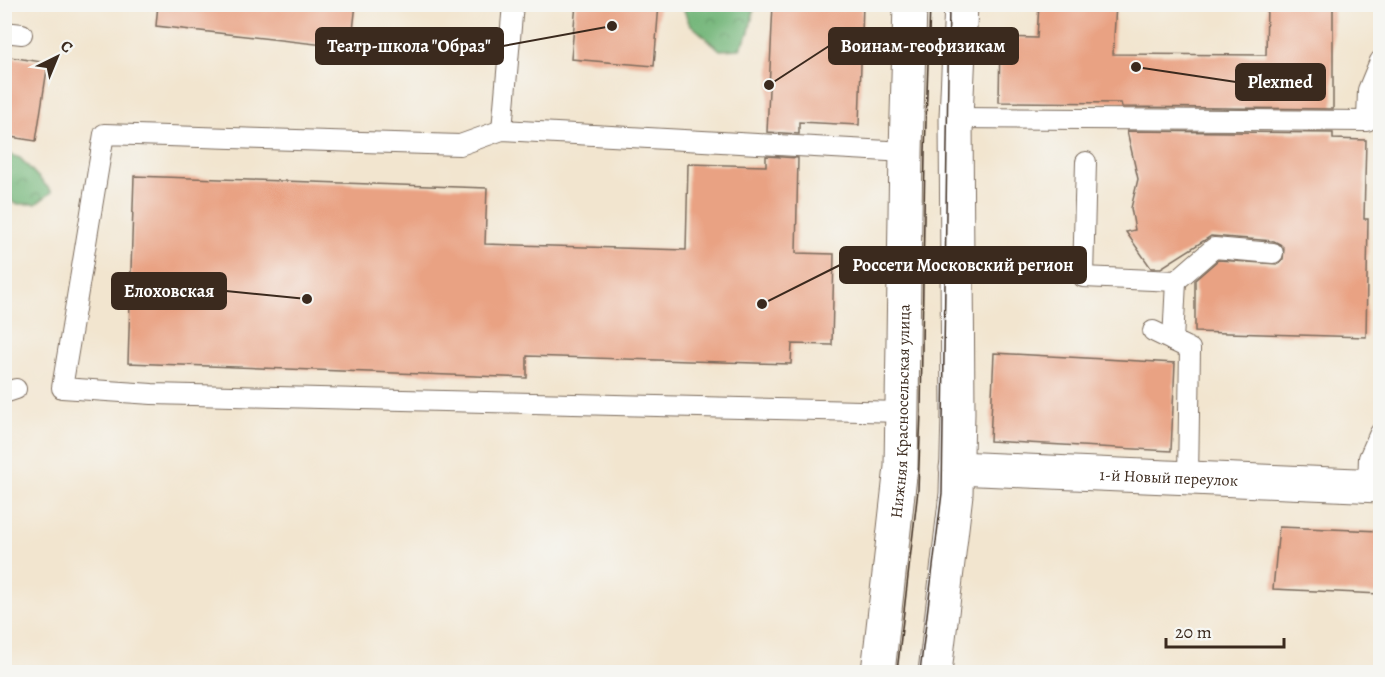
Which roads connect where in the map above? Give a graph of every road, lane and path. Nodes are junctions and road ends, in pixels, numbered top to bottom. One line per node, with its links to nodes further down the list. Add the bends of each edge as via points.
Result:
1 (513, 4): 6 (lane)
2 (910, 4): 7 (street, Нижняя Красносельская улица)
3 (961, 4): 5 (street)
4 (1380, 61): 5 (lane, via 1368,90 1367,121)
5 (956, 118): 16 (street)
6 (502, 130): 7 (lane); 13 (lane, via 460,145 104,134 62,388 152,394)
7 (906, 152): 13 (street, Нижняя Красносельская улица)
8 (1086, 162): 10 (lane, via 1083,277)
9 (1273, 252): 10 (lane, via 1214,248)
10 (1176, 282): 12 (lane)
11 (1153, 331): 12 (lane)
12 (1173, 341): 15 (lane, via 1190,349)
13 (903, 412): 18 (street, Нижняя Красносельская улица, via 899,488)
14 (1380, 433): 17 (lane, via 1369,459)
15 (1188, 478): 16 (street, 1-й Новый переулок); 17 (street, 1-й Новый переулок)
16 (956, 481): 19 (street)
17 (1374, 486)
18 (878, 672)
19 (935, 672)

